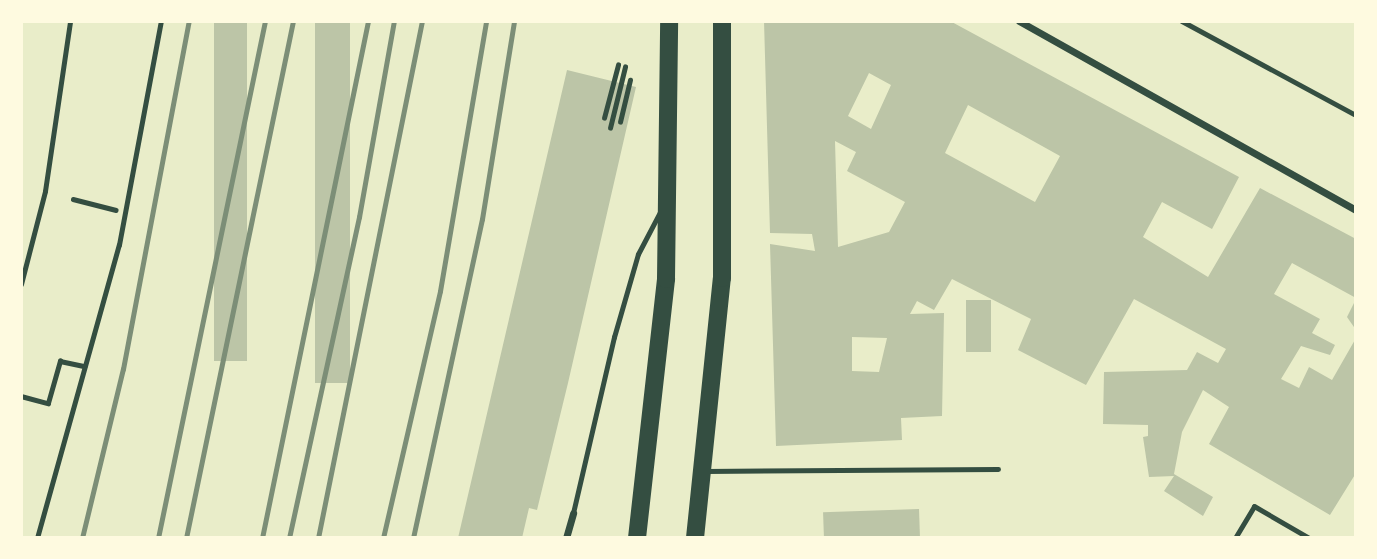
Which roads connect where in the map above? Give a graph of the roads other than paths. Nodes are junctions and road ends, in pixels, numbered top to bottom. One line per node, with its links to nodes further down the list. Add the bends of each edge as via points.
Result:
1 (70, 21): 7 (lane, via 45,191)
2 (668, 21): 5 (main road)
3 (722, 21): 9 (main road, via 722,278)
4 (1019, 21): 6 (street)
5 (668, 197): 10 (lane, via 638,254); 12 (main road, via 656,396)
6 (1356, 210)
7 (21, 284)
8 (998, 469): 9 (lane)
9 (703, 471): 13 (main road)
10 (573, 513): 11 (street)
11 (566, 538)
12 (637, 538)
13 (695, 538)
14 (1234, 538): 15 (lane, via 1254,506)
15 (1309, 538)

